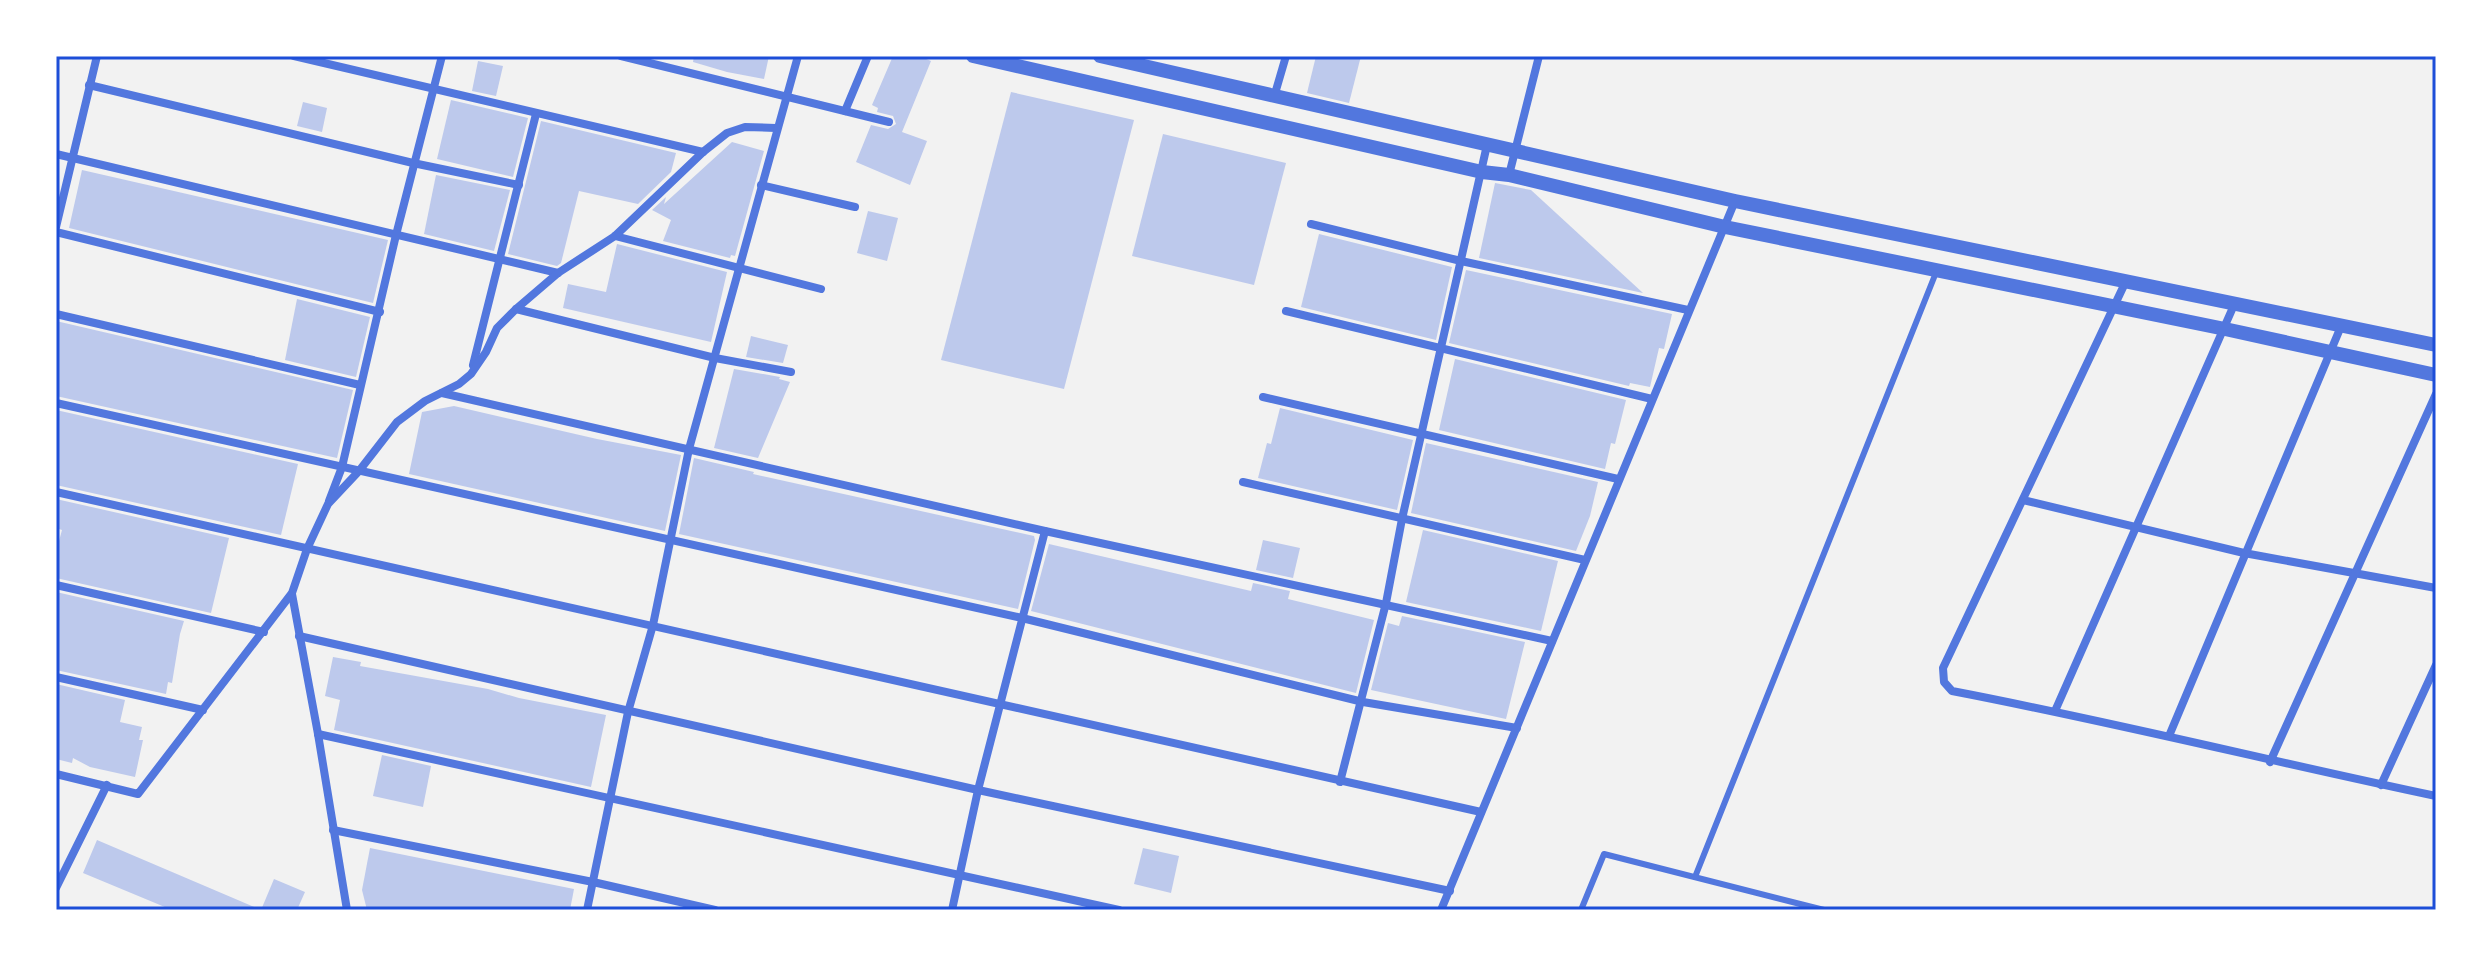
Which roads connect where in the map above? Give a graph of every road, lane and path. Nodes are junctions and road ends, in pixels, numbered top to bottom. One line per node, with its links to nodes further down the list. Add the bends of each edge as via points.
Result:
1 (97, 56): 12 (street)
2 (294, 56): 13 (street)
3 (442, 56): 13 (street)
4 (621, 56): 15 (street)
5 (798, 56): 15 (street)
6 (868, 56): 16 (street)
7 (973, 56): 26 (street)
8 (1100, 56): 11 (street)
9 (1286, 56): 14 (street)
10 (1539, 56): 21 (street)
11 (1143, 61): 14 (street)
12 (89, 85): 24 (street); 25 (street)
13 (434, 89): 17 (street); 25 (street)
14 (1274, 97): 20 (street)
15 (784, 98): 16 (street); 19 (street)
16 (845, 111): 18 (street)
17 (536, 114): 22 (street); 28 (street)
18 (889, 122)
19 (776, 128): 22 (street, via 745,127 727,133); 29 (street)
20 (1487, 145): 21 (street); 26 (street)
21 (1515, 149): 27 (street); 30 (street)
22 (703, 152): 36 (street)
23 (56, 154): 24 (street)
24 (71, 157): 34 (street); 35 (street)
25 (413, 163): 28 (street); 35 (street)
26 (1482, 172): 27 (street); 38 (street)
27 (1509, 175): 33 (street)
28 (519, 185): 37 (street)
29 (761, 185): 31 (street); 39 (street)
30 (1735, 201): 33 (street); 42 (street)
31 (855, 207)
32 (1311, 224): 38 (street)
33 (1725, 227): 40 (street); 47 (street)
34 (56, 229): 49 (street)
35 (396, 235): 37 (street); 49 (street)
36 (615, 236): 39 (street); 41 (street)
37 (501, 260): 41 (street); 58 (street)
38 (1461, 261): 47 (street); 54 (street)
39 (739, 268): 43 (street); 56 (street)
40 (1937, 270): 45 (street); 115 (lane)
41 (558, 273): 46 (street)
42 (2126, 281): 44 (street); 45 (street)
43 (821, 289)
44 (2234, 305): 51 (street); 52 (street)
45 (2114, 307): 52 (street); 73 (street)
46 (516, 309): 56 (street); 58 (street, via 497,328)
47 (1688, 310): 64 (street)
48 (1286, 311): 54 (street)
49 (380, 312): 60 (street)
50 (56, 314): 60 (street)
51 (2342, 324): 53 (street); 55 (street)
52 (2225, 329): 55 (street); 76 (street)
53 (2436, 345)
54 (1441, 350): 64 (street); 66 (street)
55 (2332, 352): 59 (street); 80 (street)
56 (715, 358): 57 (street); 67 (street)
57 (791, 372)
58 (471, 374): 61 (street)
59 (2436, 375)
60 (360, 385): 68 (street)
61 (442, 393): 67 (street); 69 (street, via 397,422)
62 (2436, 394): 82 (street)
63 (1263, 397): 66 (street)
64 (1652, 399): 70 (street)
65 (56, 403): 68 (street)
66 (1422, 433): 70 (street); 75 (street)
67 (689, 449): 77 (street); 78 (street)
68 (342, 467): 69 (street); 74 (street)
69 (359, 471): 74 (street); 78 (street)
70 (1618, 479): 81 (street)
71 (1243, 482): 75 (street)
72 (56, 492): 79 (street)
73 (2023, 500): 76 (street); 97 (street, via 1943,668 1944,682 1952,691)
74 (328, 504): 79 (street)
75 (1402, 519): 81 (street); 86 (street)
76 (2136, 528): 80 (street); 97 (street)
77 (1045, 531): 86 (street); 87 (street)
78 (672, 540): 87 (street); 88 (street)
79 (307, 549): 85 (street); 88 (street)
80 (2244, 553): 82 (street); 101 (street)
81 (1585, 560): 91 (street)
82 (2356, 573): 84 (street); 102 (street)
83 (56, 585): 89 (street)
84 (2436, 588)
85 (292, 593): 89 (street); 90 (street)
86 (1386, 603): 91 (street); 94 (street)
87 (1022, 618): 94 (street); 95 (street)
88 (653, 625): 95 (street); 98 (street)
89 (264, 632): 96 (street)
90 (299, 636): 98 (street); 100 (street)
91 (1552, 641): 99 (street)
92 (2436, 665): 106 (street)
93 (56, 677): 96 (street)
94 (1363, 702): 99 (street); 104 (street)
95 (1000, 703): 104 (street); 107 (street)
96 (203, 710): 105 (street, via 138,794)
97 (2055, 711): 101 (street)
98 (628, 712): 107 (street); 109 (street)
99 (1517, 728): 110 (street)
100 (318, 734): 109 (street); 111 (street)
101 (2169, 736): 102 (street)
102 (2270, 762): 106 (street)
103 (56, 774): 105 (street)
104 (1340, 782): 110 (street)
105 (107, 785): 113 (street)
106 (2381, 785): 108 (street)
107 (978, 790): 114 (street); 118 (street)
108 (2436, 796)
109 (611, 799): 114 (street); 116 (street)
110 (1481, 812): 118 (street)
111 (333, 830): 116 (street); 119 (street)
112 (56, 866): 113 (street)
113 (66, 868): 117 (street)
114 (959, 873): 122 (street); 123 (street)
115 (1695, 877): 125 (lane, via 1604,854); 126 (lane)
116 (593, 882): 120 (street); 121 (street)
117 (56, 888)
118 (1450, 891): 124 (street)
119 (347, 910)
120 (587, 910)
121 (715, 910)
122 (952, 910)
123 (1119, 910)
124 (1441, 910)
125 (1581, 910)
126 (1824, 910)

